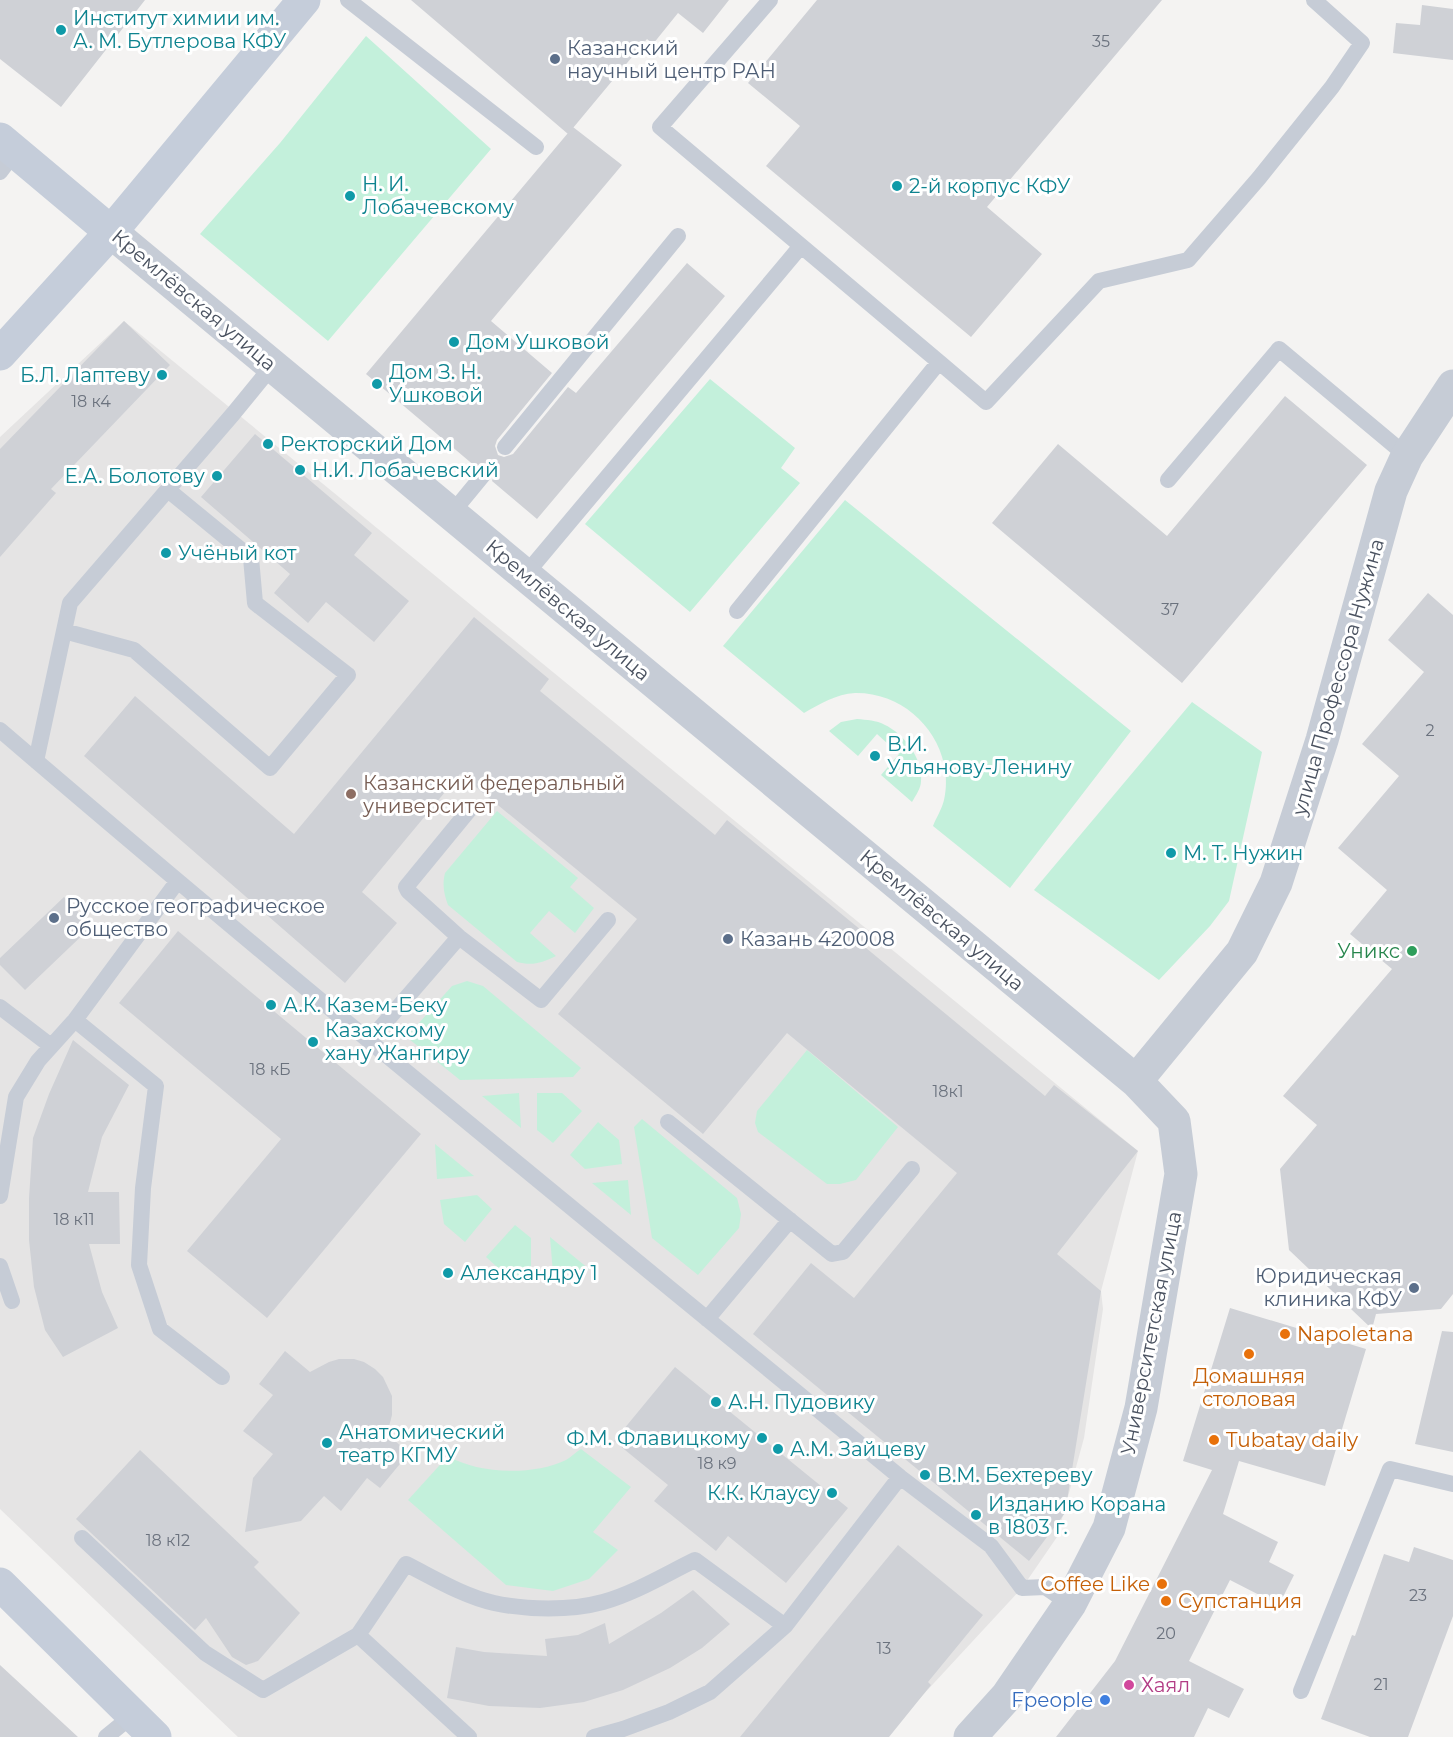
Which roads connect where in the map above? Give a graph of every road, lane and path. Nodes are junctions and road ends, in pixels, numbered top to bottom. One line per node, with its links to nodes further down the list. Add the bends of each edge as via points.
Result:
1 (304, 0): 7 (street)
2 (348, 0): 5 (lane)
3 (770, 0): 9 (lane, via 660,127)
4 (1314, 0): 11 (lane, via 1362,43 1332,87 1188,260 1099,281 986,402)
5 (536, 147)
6 (5, 154): 7 (street, Кремлёвская улица)
7 (111, 232): 10 (street); 12 (street, Кремлёвская улица)
8 (678, 236): 14 (lane)
9 (801, 246): 11 (lane); 20 (lane)
10 (0, 354)
11 (939, 362): 21 (lane)
12 (273, 365): 18 (lane); 19 (street, Кремлёвская улица)
13 (1453, 386): 15 (street, улица Профессора Нужина)
14 (505, 447)
15 (1407, 456): 17 (lane, via 1279,349); 33 (street, улица Профессора Нужина, via 1391,491 1322,740 1276,882 1242,952)
16 (484, 474): 19 (lane)
17 (1168, 480)
18 (168, 490): 22 (lane, via 70,603); 22 (lane, via 251,558 255,603 348,675 270,768 134,650)
19 (452, 514): 20 (street, Кремлёвская улица)
20 (525, 575): 33 (street, Кремлёвская улица)
21 (737, 611)
22 (64, 631): 24 (lane)
23 (0, 730): 24 (lane)
24 (36, 761): 26 (lane)
25 (470, 809): 28 (lane, via 406,888)
26 (177, 882): 30 (lane); 31 (lane)
27 (608, 920): 28 (lane, via 541,1000)
28 (459, 937): 31 (lane)
29 (0, 1007): 32 (lane)
30 (75, 1020): 32 (lane); 41 (lane, via 156,1086 143,1188 139,1264 160,1329)
31 (369, 1041): 40 (lane)
32 (51, 1046): 36 (lane, via 16,1097)
33 (1136, 1081): 46 (street, Университетская улица, via 1174,1121 1181,1174 1141,1408 1109,1528)
34 (668, 1122): 37 (lane)
35 (912, 1169): 37 (lane, via 841,1254 828,1252)
36 (0, 1196)
37 (790, 1220): 40 (lane)
38 (0, 1266): 39 (lane)
39 (12, 1301)
40 (707, 1319): 42 (lane)
41 (222, 1377)
42 (900, 1477): 46 (lane, via 991,1546 1022,1588 1045,1587); 47 (lane)
43 (1453, 1484): 49 (lane, via 1390,1469)
44 (82, 1538): 48 (lane, via 205,1653 263,1690)
45 (0, 1584): 50 (street)
46 (1070, 1604): 54 (street, Университетская улица, via 1007,1696)
47 (785, 1626): 48 (lane, via 695,1560 604,1602 566,1607 494,1603 406,1564); 53 (lane, via 710,1692 669,1712)
48 (358, 1635): 52 (lane)
49 (1301, 1692)
50 (144, 1726): 51 (lane)
51 (106, 1737)
52 (469, 1737)
53 (594, 1737)
54 (970, 1737)

